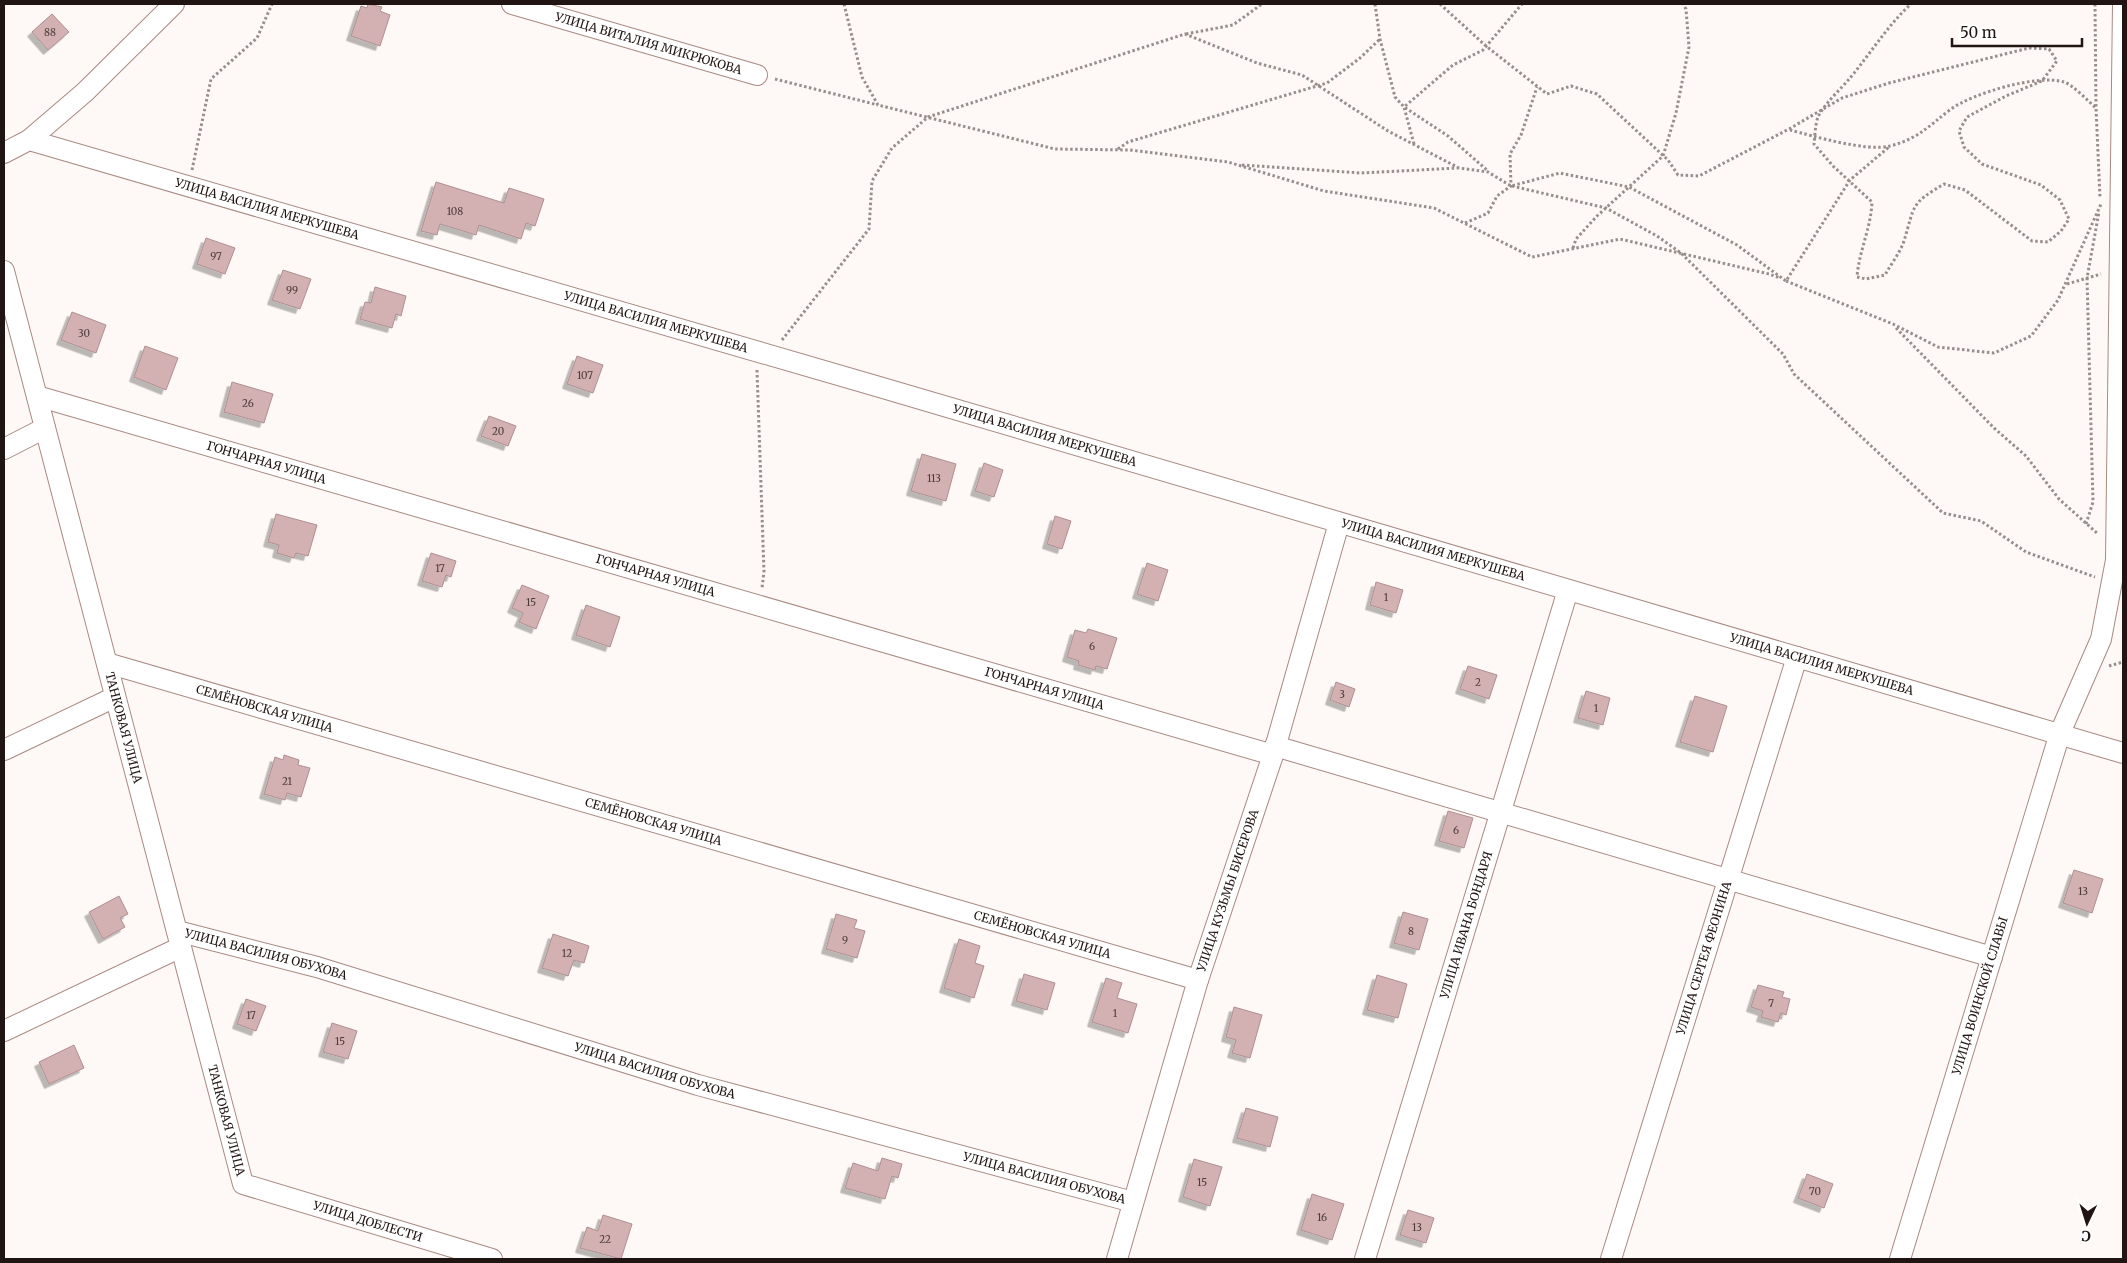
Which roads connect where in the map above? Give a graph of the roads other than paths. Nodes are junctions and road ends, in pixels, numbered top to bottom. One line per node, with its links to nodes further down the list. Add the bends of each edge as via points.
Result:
1 (174, 4): 5 (street, via 85,92)
2 (512, 4): 4 (street, УЛИЦА ВИТАЛИЯ МИКРЮКОВА)
3 (2123, 4): 12 (street, УЛИЦА ВОИНСКОЙ СЛАВЫ)
4 (757, 75)
5 (28, 140): 6 (street); 11 (street, УЛИЦА ВАСИЛИЯ МЕРКУШЕВА)
6 (4, 153)
7 (4, 271): 8 (street, ТАНКОВАЯ УЛИЦА)
8 (37, 396): 9 (street, ТАНКОВАЯ УЛИЦА); 19 (street, ГОНЧАРНАЯ УЛИЦА)
9 (45, 428): 10 (street); 15 (street, ТАНКОВАЯ УЛИЦА)
10 (4, 449)
11 (1339, 523): 13 (street, УЛИЦА ВАСИЛИЯ МЕРКУШЕВА); 19 (street, УЛИЦА КУЗЬМЫ БИСЕРОВА)
12 (2118, 554): 17 (street, УЛИЦА ВОИНСКОЙ СЛАВЫ, via 2101,639)
13 (1568, 590): 14 (street, УЛИЦА ВАСИЛИЯ МЕРКУШЕВА); 21 (street, УЛИЦА ИВАНА БОНДАРЯ)
14 (1796, 657): 17 (street, УЛИЦА ВАСИЛИЯ МЕРКУШЕВА); 22 (street, УЛИЦА СЕРГЕЯ ФЕОНИНА)
15 (107, 663): 16 (street, ТАНКОВАЯ УЛИЦА); 25 (street, СЕМЁНОВСКАЯ УЛИЦА)
16 (115, 697): 18 (street); 23 (street, ТАНКОВАЯ УЛИЦА)
17 (2060, 734): 20 (street, УЛИЦА ВАСИЛИЯ МЕРКУШЕВА); 24 (street, УЛИЦА ВОИНСКОЙ СЛАВЫ)
18 (4, 750)
19 (1274, 751): 21 (street, ГОНЧАРНАЯ УЛИЦА); 25 (street, УЛИЦА КУЗЬМЫ БИСЕРОВА)
20 (2123, 753)
21 (1501, 812): 22 (street, ГОНЧАРНАЯ УЛИЦА); 31 (street, УЛИЦА ИВАНА БОНДАРЯ)
22 (1728, 879): 24 (street, ГОНЧАРНАЯ УЛИЦА); 32 (street, УЛИЦА СЕРГЕЯ ФЕОНИНА)
23 (179, 939): 26 (street, УЛИЦА ВАСИЛИЯ ОБУХОВА); 27 (street, ТАНКОВАЯ УЛИЦА); 28 (street, УЛИЦА ВАСИЛИЯ ОБУХОВА, via 316,967 698,1085)
24 (1992, 956): 33 (street, УЛИЦА ВОИНСКОЙ СЛАВЫ)
25 (1198, 980): 28 (street, УЛИЦА КУЗЬМЫ БИСЕРОВА)
26 (4, 1031)
27 (243, 1184): 29 (street, УЛИЦА ДОБЛЕСТИ)
28 (1133, 1202): 30 (street, УЛИЦА КУЗЬМЫ БИСЕРОВА)
29 (492, 1259)
30 (1117, 1259)
31 (1365, 1259)
32 (1611, 1259)
33 (1900, 1259)

